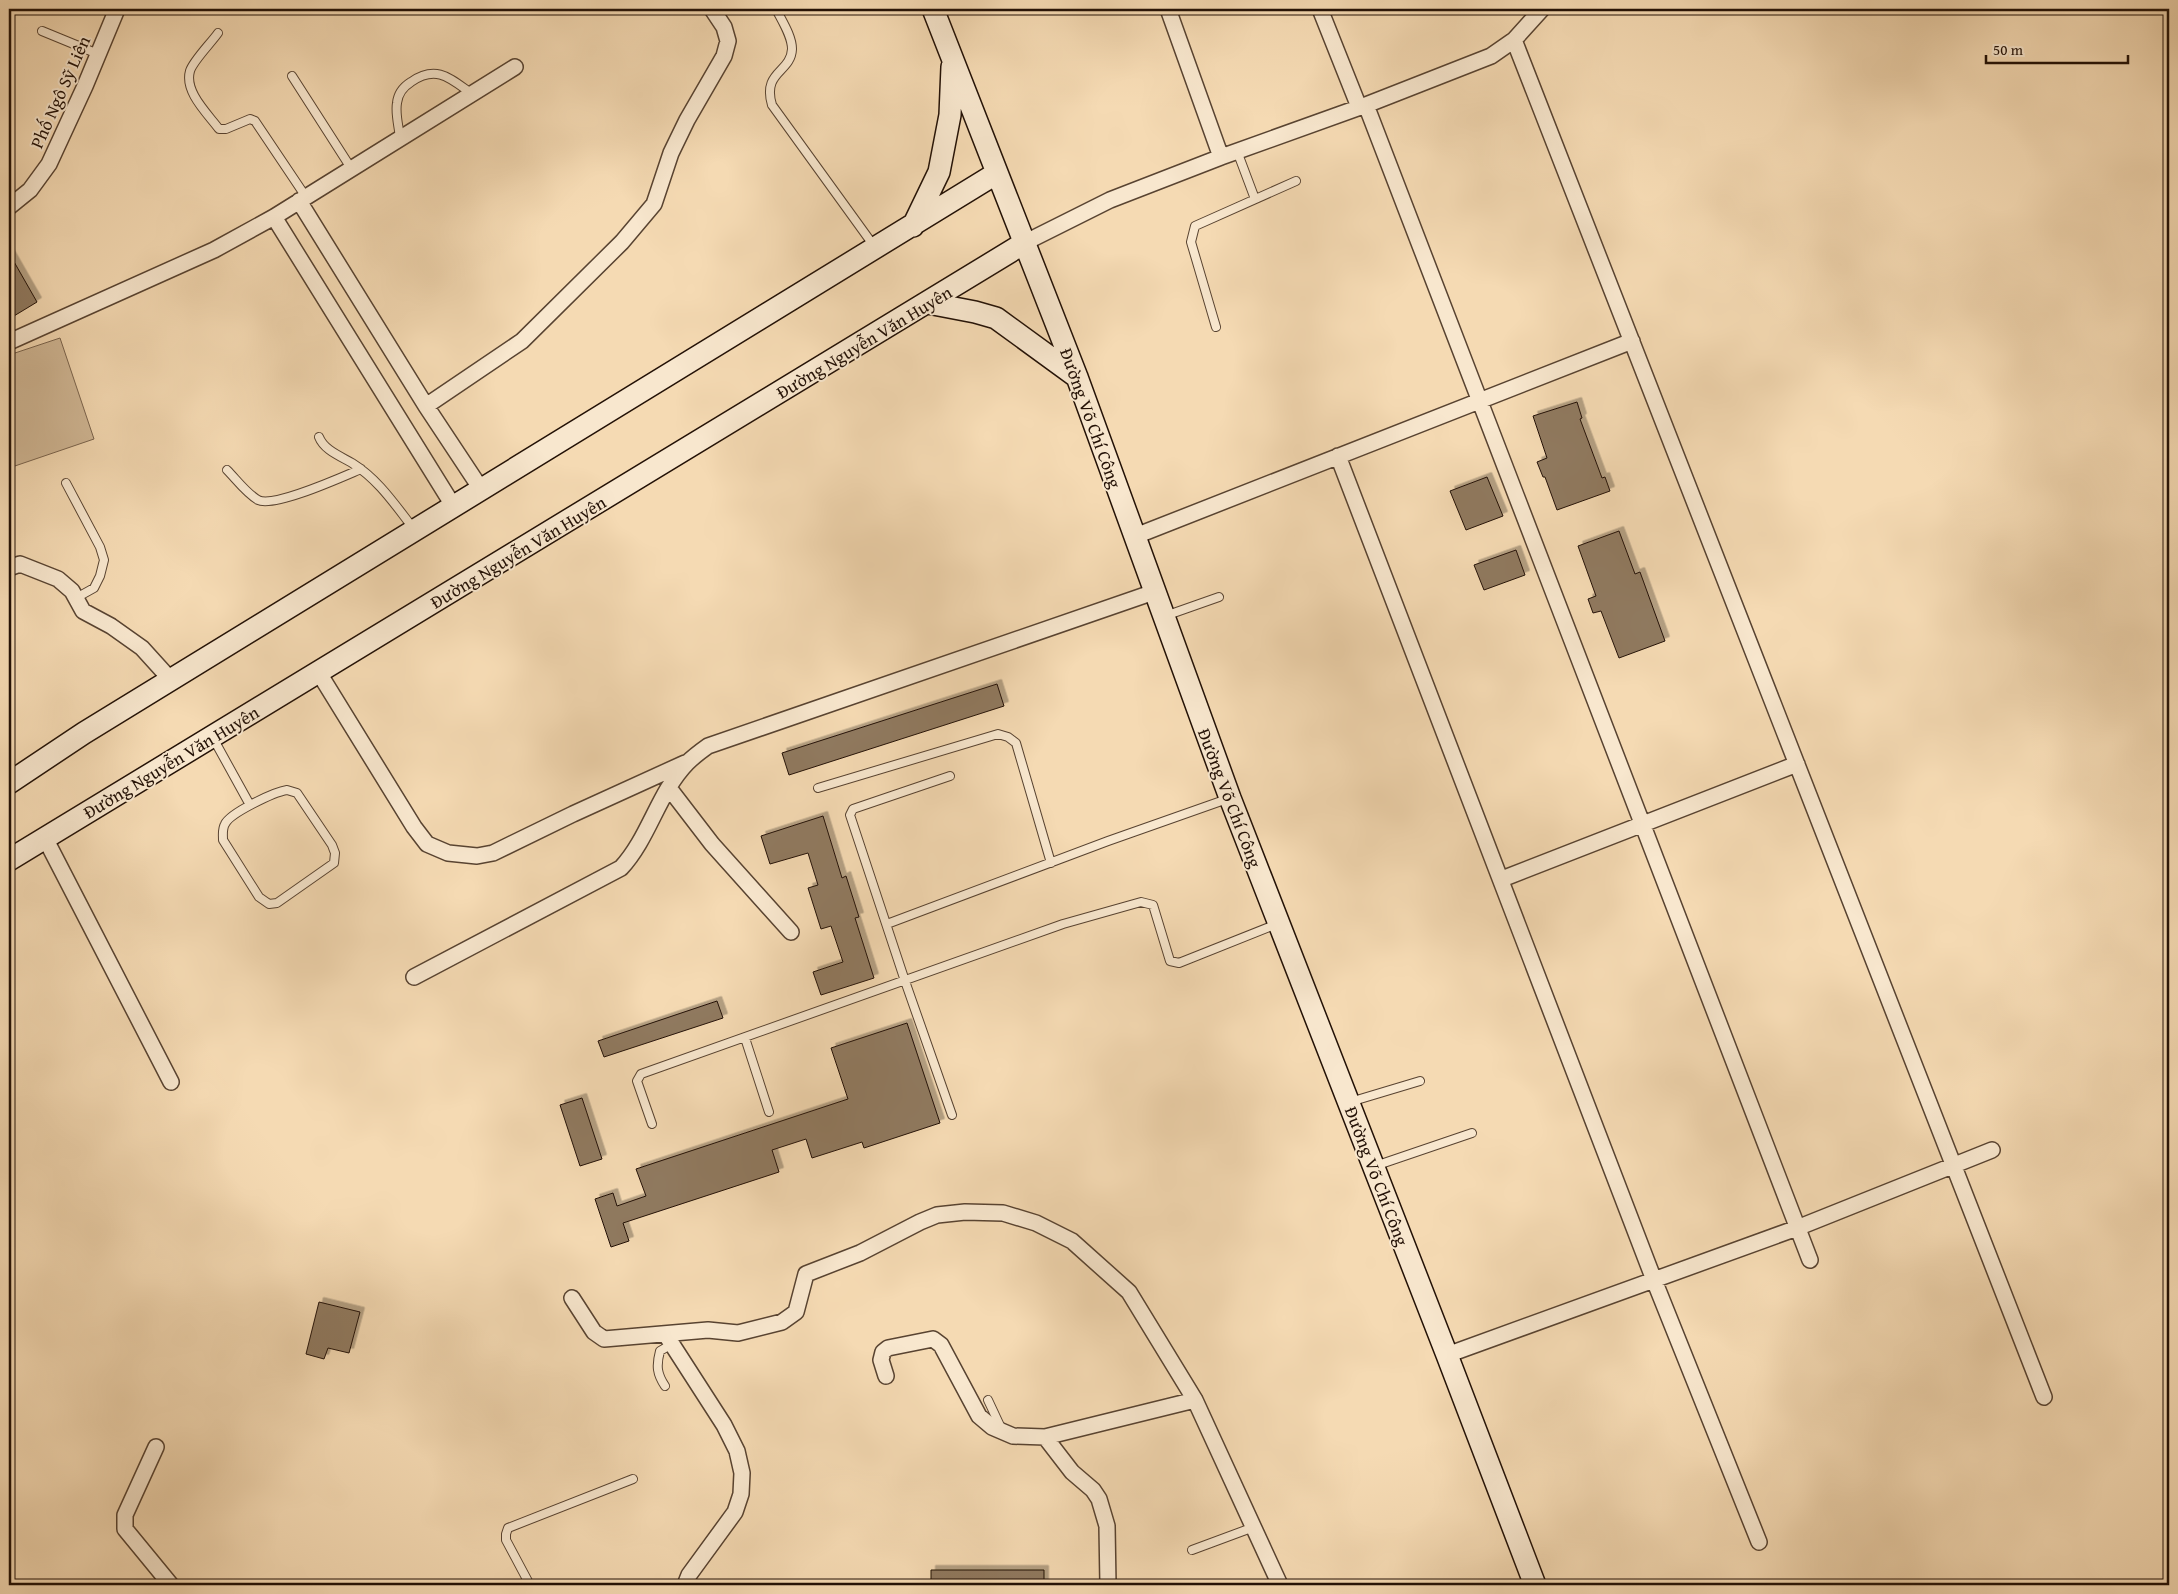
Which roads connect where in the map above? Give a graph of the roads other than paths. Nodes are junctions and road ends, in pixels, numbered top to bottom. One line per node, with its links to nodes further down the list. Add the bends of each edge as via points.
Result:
1 (117, 9): 11 (street, Phố Ngô Sỹ Liên)
2 (712, 9): 36 (street, via 724,27 728,41 724,56 671,153 654,204 622,242 522,341)
3 (776, 9): 29 (lane, via 790,37 792,51 772,80 768,93 772,105)
4 (933, 9): 12 (street, Đường Võ Chí Công)
5 (1168, 9): 19 (street)
6 (1320, 9): 16 (street)
7 (1542, 9): 10 (street)
8 (42, 31): 11 (lane)
9 (218, 33): 23 (lane, via 190,70 192,92 219,129 250,119 255,122)
10 (1514, 40): 16 (street, via 1491,56); 32 (street)
11 (98, 54): 25 (street, Phố Ngô Sỹ Liên, via 49,164 30,190)
12 (952, 55): 21 (street, Đường Võ Chí Công); 27 (street, via 950,116 939,172)
13 (515, 67): 15 (street)
14 (292, 76): 20 (lane)
15 (472, 94): 17 (street); 17 (lane, via 448,77 434,72 418,77 402,88 397,104)
16 (1362, 106): 18 (street); 35 (street)
17 (400, 138): 20 (street)
18 (1237, 151): 19 (street); 24 (lane)
19 (1221, 157): 28 (street, via 1110,200)
20 (351, 168): 23 (street)
21 (997, 173): 27 (street); 28 (street, Đường Võ Chí Công)
22 (1296, 181): 24 (lane)
23 (302, 199): 26 (street); 36 (street)
24 (1255, 199): 31 (lane, via 1196,226 1192,232 1191,242)
25 (9, 207)
26 (274, 216): 33 (street, via 214,250); 43 (street)
27 (914, 226): 29 (street)
28 (1026, 242): 30 (street, Đường Nguyễn Văn Huyên); 34 (street, Đường Võ Chí Công)
29 (875, 248): 42 (street)
30 (928, 303): 34 (street, via 996,318); 51 (street, Đường Nguyễn Văn Huyên)
31 (1216, 327)
32 (1632, 341): 35 (street); 55 (street)
33 (9, 342)
34 (1077, 377): 45 (street, Đường Võ Chí Công)
35 (1480, 402): 38 (street); 62 (street)
36 (426, 406): 42 (street)
37 (319, 437): 39 (lane, via 330,450)
38 (1338, 456): 45 (street); 66 (street)
39 (361, 469): 40 (lane, via 297,494 266,502 252,496); 44 (lane, via 384,490)
40 (227, 470)
41 (66, 483): 49 (lane, via 104,560 94,588)
42 (481, 489): 43 (street)
43 (454, 507): 44 (street)
44 (415, 531): 52 (street)
45 (1133, 537): 47 (street, Đường Võ Chí Công)
46 (13, 563): 49 (street, via 58,579)
47 (1154, 592): 50 (street, Đường Võ Chí Công); 54 (street, via 708,746)
48 (1219, 597): 50 (lane)
49 (76, 598): 52 (street, via 83,611 142,648)
50 (1163, 617): 60 (street, Đường Võ Chí Công)
51 (320, 673): 53 (street, Đường Nguyễn Văn Huyên); 54 (street, via 414,827 427,844 448,853 476,856 493,853)
52 (171, 680): 57 (street)
53 (213, 738): 61 (lane); 63 (street, Đường Nguyễn Văn Huyên)
54 (687, 763): 58 (street)
55 (1797, 764): 62 (street); 82 (street)
56 (950, 776): 68 (lane, via 853,809 850,815)
57 (9, 783)
58 (669, 788): 69 (street); 70 (street, via 633,856 621,868)
59 (818, 788): 65 (lane, via 998,734 1008,737 1016,743)
60 (1230, 798): 65 (lane); 67 (street, Đường Võ Chí Công)
61 (250, 805): 61 (lane, via 275,792 287,790 297,793 332,845 334,863 277,903 269,904 259,897 223,840 225,822)
62 (1642, 824): 66 (street); 83 (street)
63 (45, 838): 64 (street, Đường Nguyễn Văn Huyên); 74 (street)
64 (9, 860)
65 (1051, 863): 68 (lane)
66 (1502, 879): 85 (street)
67 (1278, 923): 71 (lane, via 1175,963 1170,961 1153,905 1141,902 1063,924); 75 (street, Đường Võ Chí Công)
68 (887, 924): 71 (lane)
69 (790, 932)
70 (414, 977)
71 (905, 981): 72 (lane); 77 (lane)
72 (745, 1038): 76 (lane); 78 (lane, via 641,1074 637,1080)
73 (1420, 1080): 75 (lane)
74 (171, 1082)
75 (1348, 1102): 81 (street, Đường Võ Chí Công)
76 (769, 1112)
77 (952, 1115)
78 (652, 1124)
79 (1472, 1133): 81 (lane)
80 (1992, 1150): 82 (street)
81 (1373, 1166): 88 (street, Đường Võ Chí Công)
82 (1953, 1166): 83 (street); 91 (street)
83 (1797, 1228): 84 (street); 85 (street)
84 (1810, 1260)
85 (1654, 1280): 88 (street); 99 (street)
86 (572, 1298): 87 (street, via 594,1332 604,1339)
87 (669, 1339): 90 (lane, via 657,1362 658,1375); 93 (street, via 708,1330 738,1333 782,1322 796,1312 806,1274 860,1253 937,1215 1003,1213 1036,1223 1072,1241 1129,1292); 103 (street, via 724,1425 737,1451 742,1473 741,1494 735,1512)
88 (1447, 1355): 106 (street, Đường Võ Chí Công)
89 (886, 1376): 94 (street, via 880,1360 888,1348 933,1339 941,1345 979,1416)
90 (665, 1386)
91 (2044, 1397)
92 (988, 1400): 94 (lane)
93 (1195, 1400): 95 (street); 98 (street)
94 (1003, 1432): 95 (street, via 1013,1436)
95 (1045, 1437): 104 (street, via 1072,1472 1099,1499 1107,1526)
96 (156, 1447): 101 (street, via 125,1515 125,1528)
97 (633, 1479): 102 (lane, via 508,1528 506,1540)
98 (1254, 1527): 100 (lane); 105 (street)
99 (1759, 1542)
100 (1192, 1550)
101 (171, 1585)
102 (530, 1585)
103 (685, 1585)
104 (1108, 1585)
105 (1280, 1585)
106 (1535, 1585)

